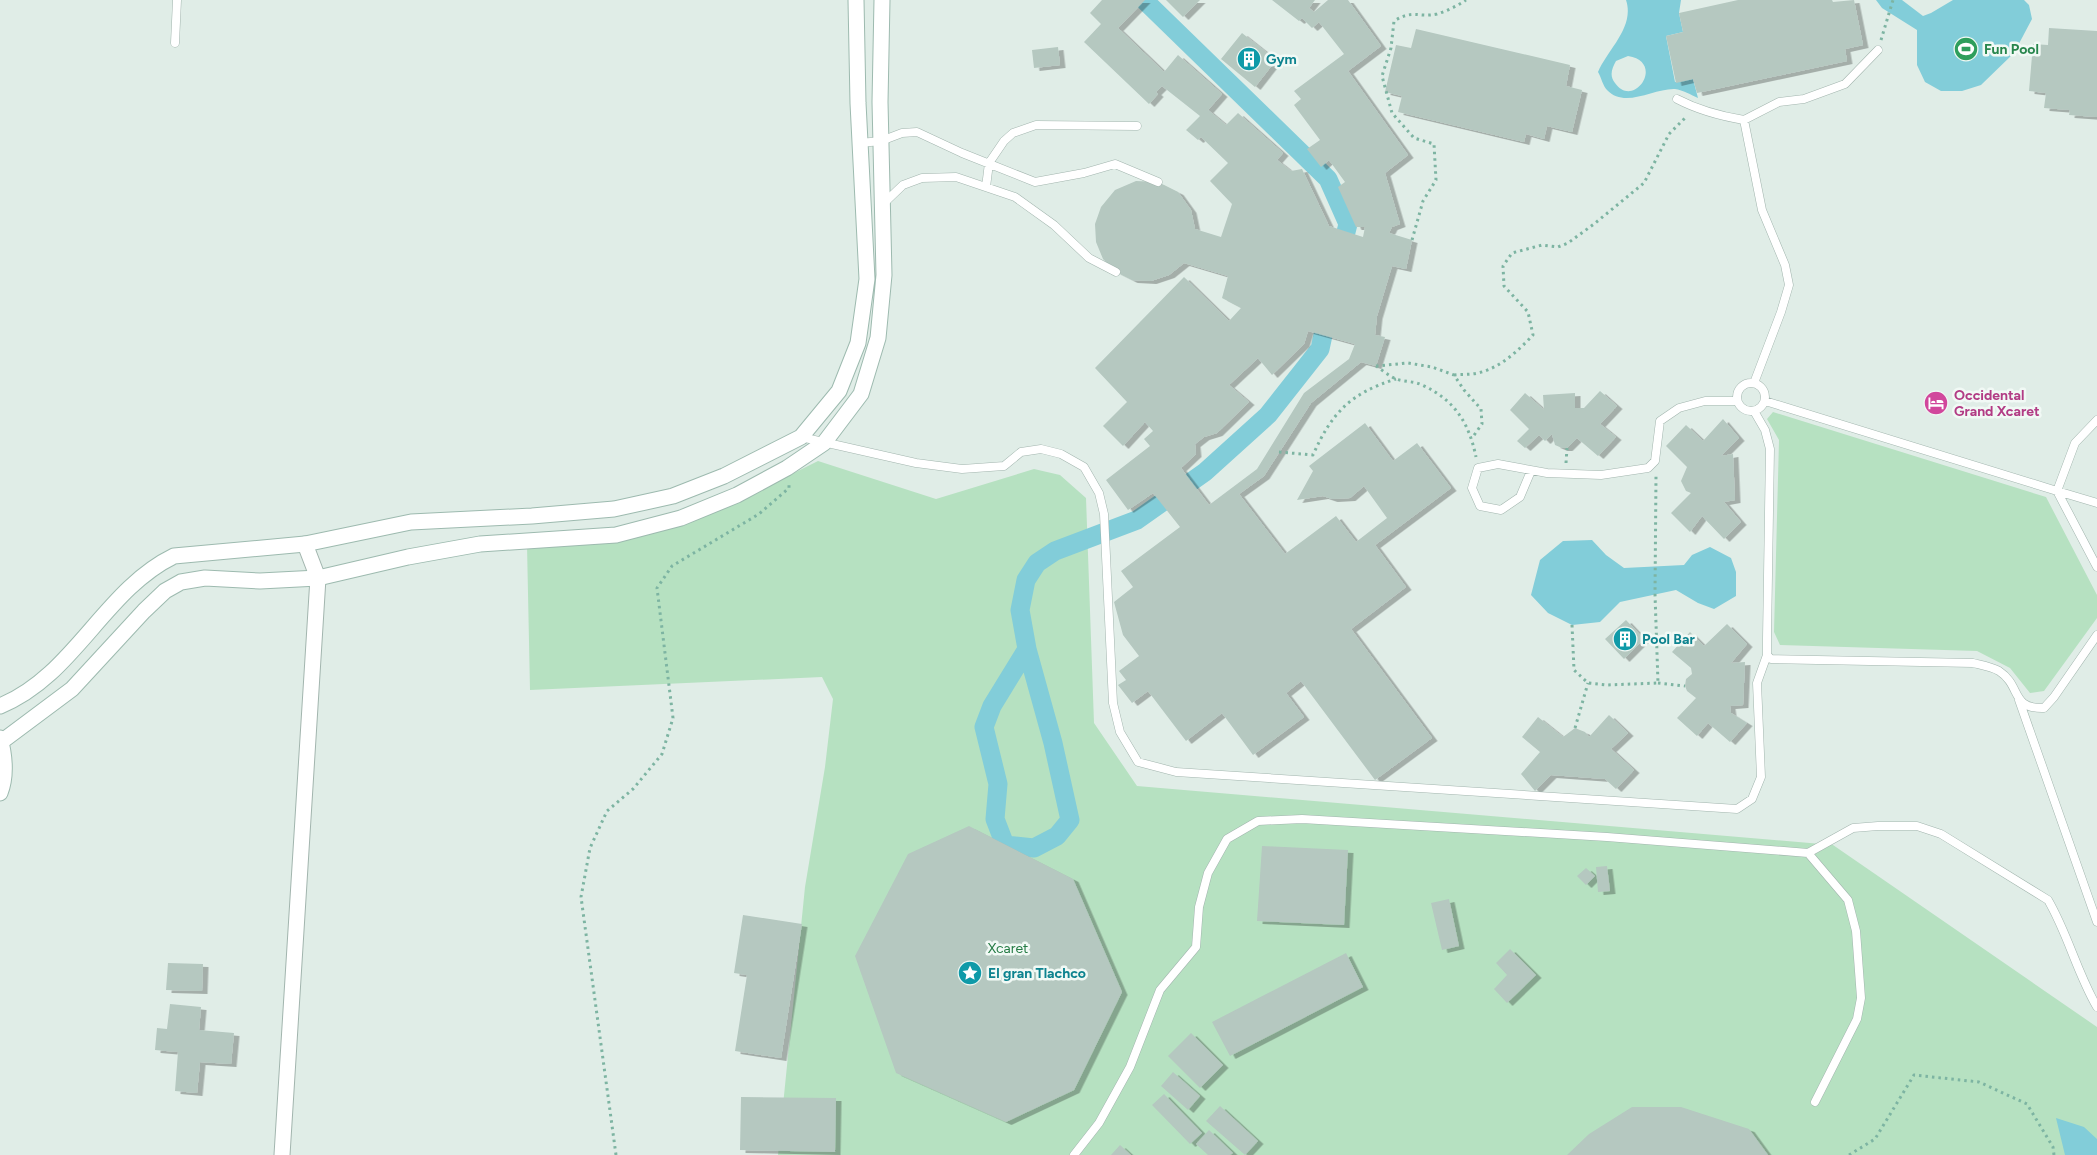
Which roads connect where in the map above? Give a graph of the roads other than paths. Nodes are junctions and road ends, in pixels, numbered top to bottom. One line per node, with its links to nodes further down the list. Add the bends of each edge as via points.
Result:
1 (177, 0): 4 (lane)
2 (856, 0): 10 (street)
3 (882, 0): 9 (street)
4 (175, 43)
5 (1878, 50): 7 (lane, via 1845,84 1804,99 1779,102)
6 (1676, 99): 7 (lane, via 1695,108)
7 (1744, 120): 16 (lane, via 1762,210 1785,265 1789,285)
8 (1137, 126): 11 (lane, via 1036,125 1013,133)
9 (881, 142): 10 (lane); 11 (lane, via 902,133 917,132); 14 (street)
10 (860, 143): 21 (street, via 866,279 858,342 839,391)
11 (989, 163): 12 (lane, via 1034,182 1084,174 1115,164); 13 (lane)
12 (1158, 182)
13 (986, 187): 14 (lane, via 956,176 922,178 903,186); 15 (lane, via 1015,197 1089,258)
14 (882, 205): 22 (street, via 884,275 878,338 861,394)
15 (1116, 272)
16 (1754, 383): 17 (lane, via 1748,383 1739,390); 18 (lane, via 1763,390)
17 (1737, 401): 19 (lane, via 1744,410); 23 (lane, via 1705,401 1678,408 1660,421 1655,461 1648,468 1601,474)
18 (1765, 401): 19 (lane); 24 (lane)
19 (1754, 411): 30 (lane, via 1770,449)
20 (2097, 420): 24 (lane, via 2076,443)
21 (801, 437): 22 (lane); 26 (street, via 724,476 673,496 614,509 411,522)
22 (824, 443): 28 (street, via 737,495 681,518 616,534 480,544); 30 (lane, via 916,463 962,469 1004,466 1021,452 1041,449 1061,454 1084,468 1099,493 1104,514 1113,703 1120,732 1138,762 1176,772 1737,809 1752,799 1761,777 1757,683)
23 (1531, 471): 23 (lane, via 1498,464 1478,468 1472,488 1480,506 1501,510 1520,497)
24 (2058, 491): 25 (lane); 27 (lane)
25 (2097, 502)
26 (305, 544): 28 (street); 32 (street, via 174,556 157,564 134,583 51,674)
27 (2097, 567)
28 (318, 578): 33 (street, via 260,581 206,578 181,582 165,591 144,611 72,689); 39 (street)
29 (2097, 635): 31 (lane, via 2044,708 2031,708)
30 (1767, 655): 31 (lane, via 1771,659 1973,663 1999,671 2014,686)
31 (2019, 700): 36 (lane)
32 (0, 706)
33 (1, 740): 34 (street, via 5,758 4,783)
34 (0, 793)
35 (1808, 852): 37 (lane, via 1853,828 1917,826 1941,834 2048,900); 38 (lane, via 1848,900 1856,930 1861,998 1857,1019); 40 (lane, via 1607,836 1302,820 1258,821 1227,839 1208,873 1199,907 1196,948 1160,990 1130,1067 1099,1123)
36 (2097, 922)
37 (2097, 1007)
38 (1815, 1102)
39 (282, 1155)
40 (1074, 1155)

